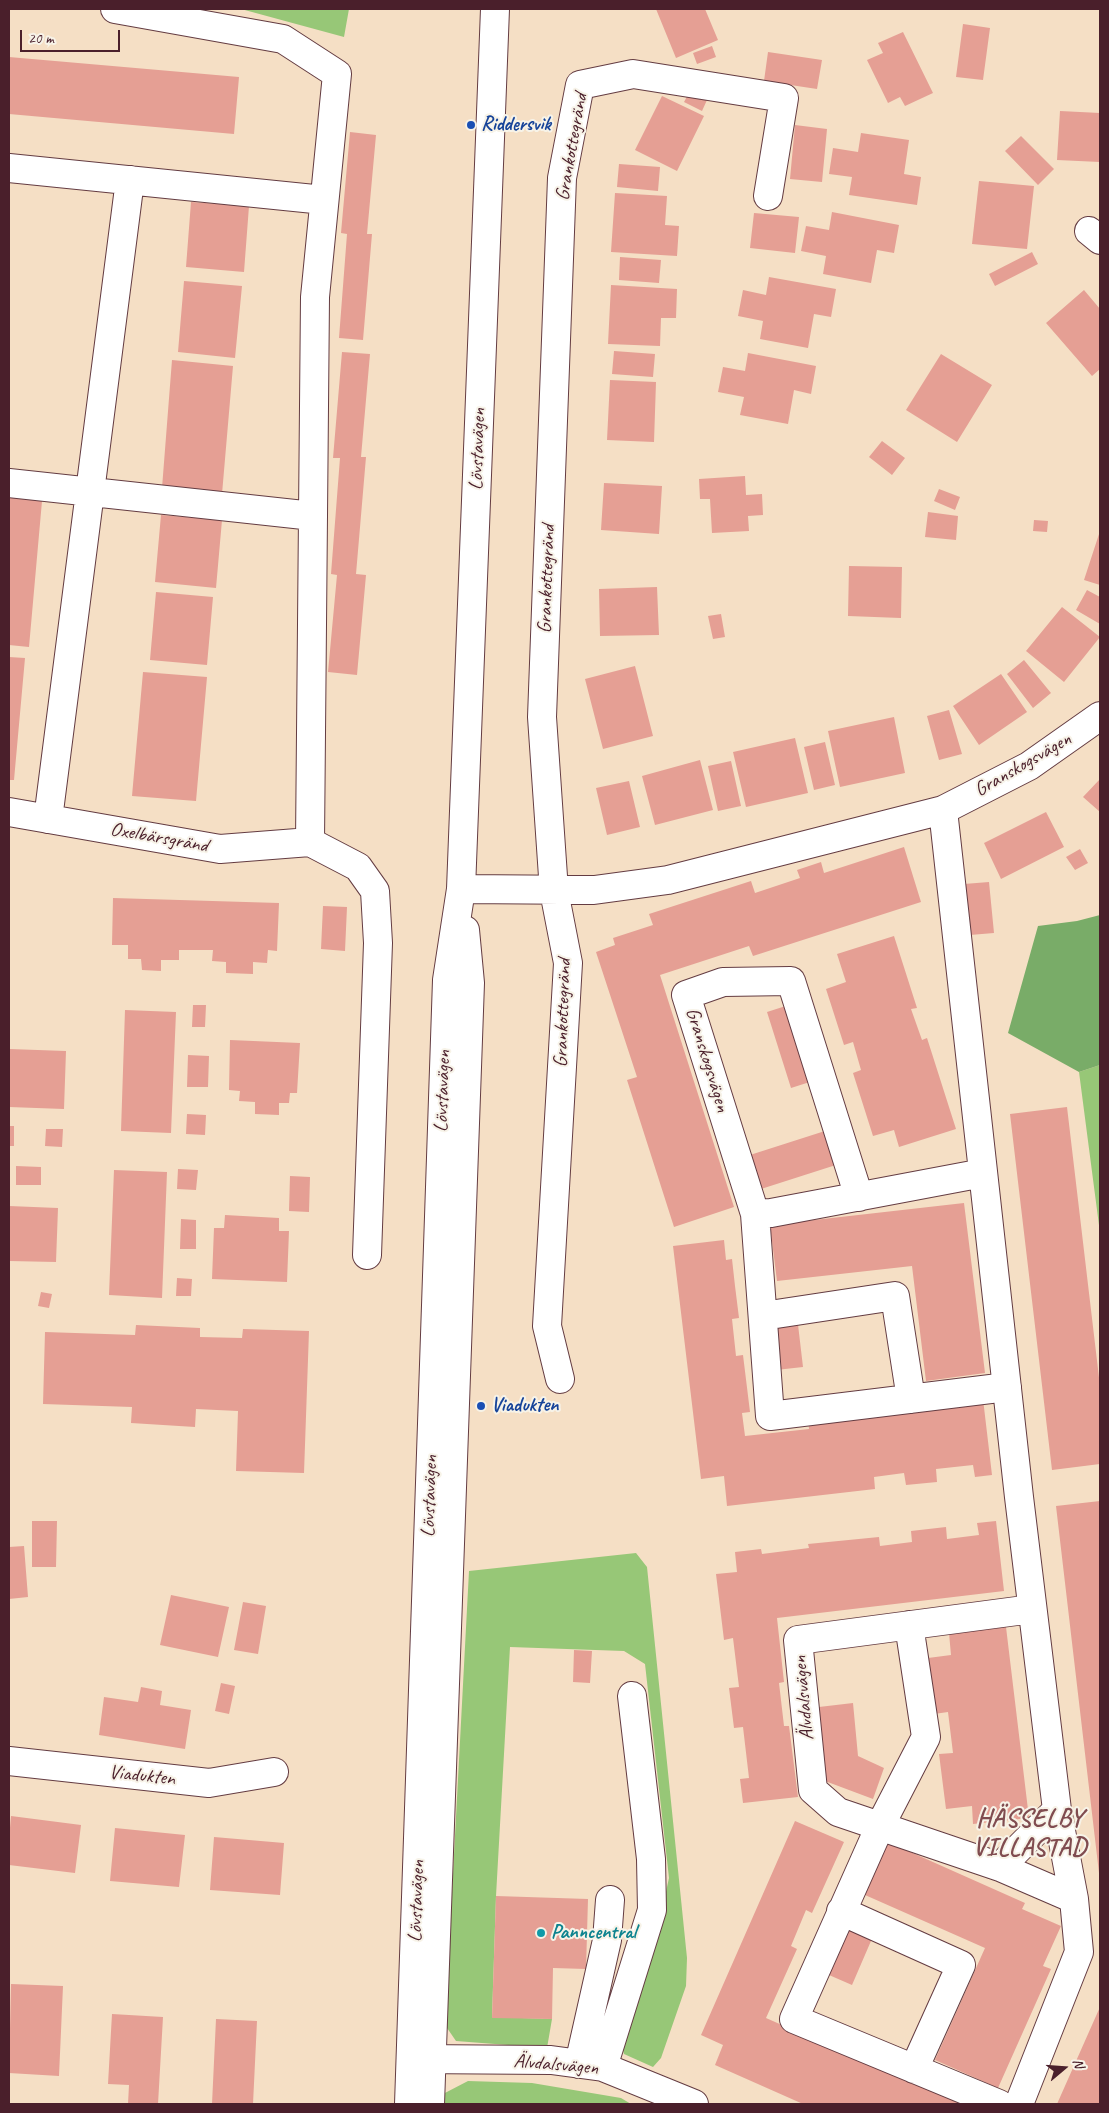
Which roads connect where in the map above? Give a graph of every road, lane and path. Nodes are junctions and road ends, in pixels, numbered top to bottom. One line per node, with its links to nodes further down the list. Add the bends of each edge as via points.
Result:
1 (115, 9): 6 (street, via 282,39 337,74)
2 (495, 9): 15 (street, Lövstavägen)
3 (9, 168): 4 (street)
4 (130, 180): 6 (street); 8 (street)
5 (768, 196): 16 (street, Grankottegränd, via 784,98 633,74 580,85 562,178 542,717)
6 (324, 200): 9 (street, via 314,297)
7 (9, 483): 8 (street)
8 (90, 492): 9 (street); 13 (street)
9 (313, 516): 14 (street)
10 (1100, 716): 11 (street, Granskogsvägen, via 1028,766)
11 (943, 810): 16 (street, Granskogsvägen, via 668,880 594,890); 17 (street)
12 (9, 812): 13 (street, Oxelbärsgränd)
13 (48, 819): 14 (street, Oxelbärsgränd, via 220,849)
14 (310, 842): 20 (street, via 358,867 375,891 377,962)
15 (461, 888): 16 (street, Granskogsvägen); 36 (street, Lövstavägen, via 447,980)
16 (554, 891): 22 (street, Grankottegränd, via 568,963 547,1326)
17 (983, 1173): 18 (street); 23 (street)
18 (859, 1197): 19 (street); 19 (street, Granskogsvägen, via 791,981 723,982 686,995)
19 (755, 1214): 21 (street, Granskogsvägen)
20 (367, 1255)
21 (763, 1316): 24 (street, via 895,1296); 24 (street, Granskogsvägen, via 770,1416)
22 (560, 1379)
23 (1006, 1387): 24 (street, Granskogsvägen); 25 (street)
24 (911, 1399)
25 (1032, 1609): 26 (street, Älvdalsvägen); 30 (street)
26 (909, 1625): 31 (street, via 926,1737); 31 (street, Älvdalsvägen, via 798,1640 813,1790 838,1812)
27 (632, 1696): 37 (street, via 651,1859 652,1910)
28 (9, 1761): 29 (street, Viadukten, via 209,1783)
29 (274, 1772)
30 (1056, 1810): 32 (street); 33 (street)
31 (880, 1826): 32 (street, Älvdalsvägen); 35 (street)
32 (1000, 1866): 33 (street, Älvdalsvägen)
33 (1074, 1899): 43 (street, via 1079,1952)
34 (610, 1900): 37 (street)
35 (841, 1911): 38 (street, via 961,1965); 38 (street, via 794,2019)
36 (421, 2060): 37 (street, Älvdalsvägen, via 551,2060); 39 (street, Lövstavägen); 40 (street, Lövstavägen)
37 (591, 2065): 41 (street, Älvdalsvägen)
38 (914, 2069): 42 (street)
39 (409, 2104)
40 (430, 2104)
41 (694, 2104)
42 (999, 2104)
43 (1019, 2104)

